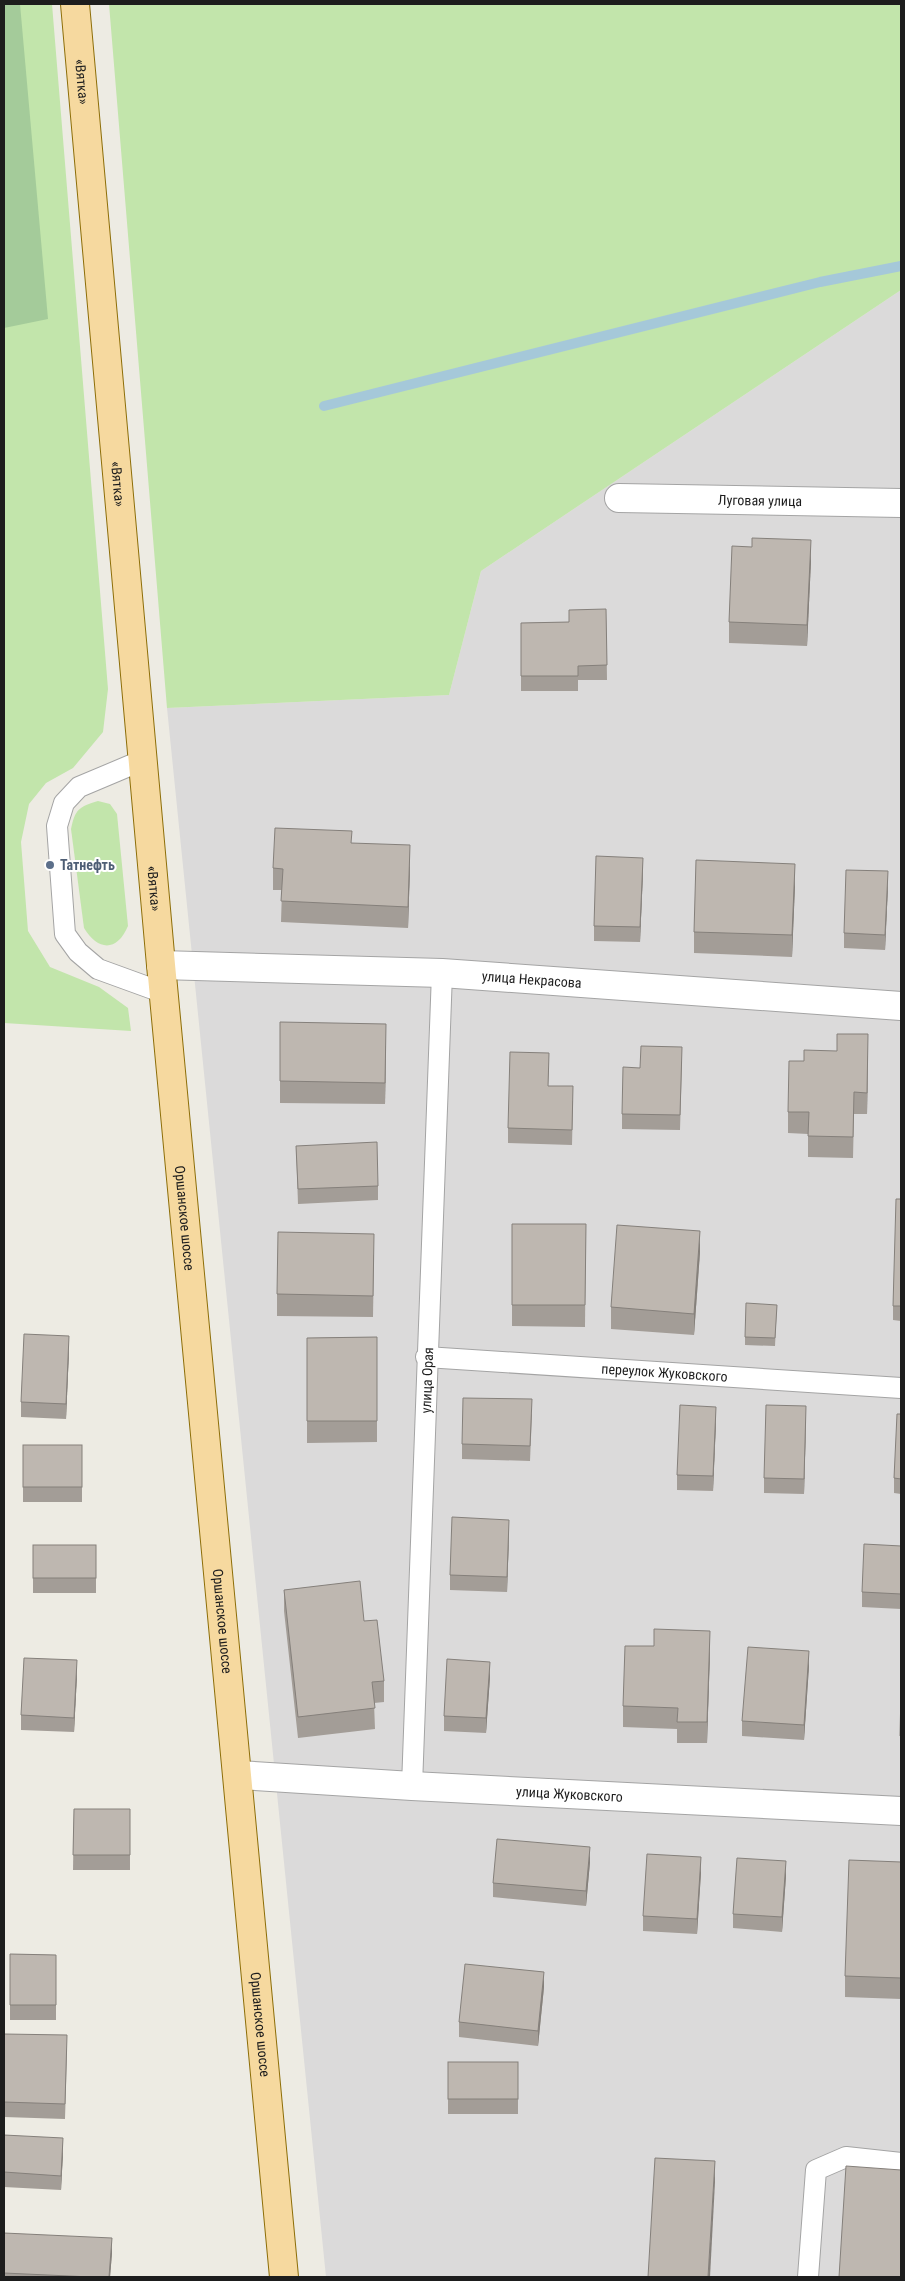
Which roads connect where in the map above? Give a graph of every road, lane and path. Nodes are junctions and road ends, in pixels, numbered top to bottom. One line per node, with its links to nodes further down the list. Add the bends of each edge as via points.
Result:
1 (76, 4): 4 (main road, «Вятка»)
2 (619, 498): 3 (street, Луговая улица)
3 (901, 503)
4 (143, 760): 5 (main road, «Вятка»); 7 (lane, via 79,787 64,803 57,826 64,934 78,952 98,969)
5 (161, 965): 6 (street, улица Некрасова); 7 (main road, Оршанское шоссе)
6 (442, 973): 8 (street, улица Некрасова); 9 (lane, улица Орая)
7 (164, 993): 11 (main road, Оршанское шоссе)
8 (901, 1006)
9 (426, 1357): 10 (lane, переулок Жуковского); 12 (lane, улица Орая)
10 (901, 1388)
11 (239, 1775): 12 (street, улица Жуковского); 15 (main road, Оршанское шоссе)
12 (412, 1786): 13 (street, улица Жуковского)
13 (901, 1810)
14 (901, 2163): 16 (lane, via 846,2157 816,2170)
15 (284, 2277)
16 (808, 2277)

